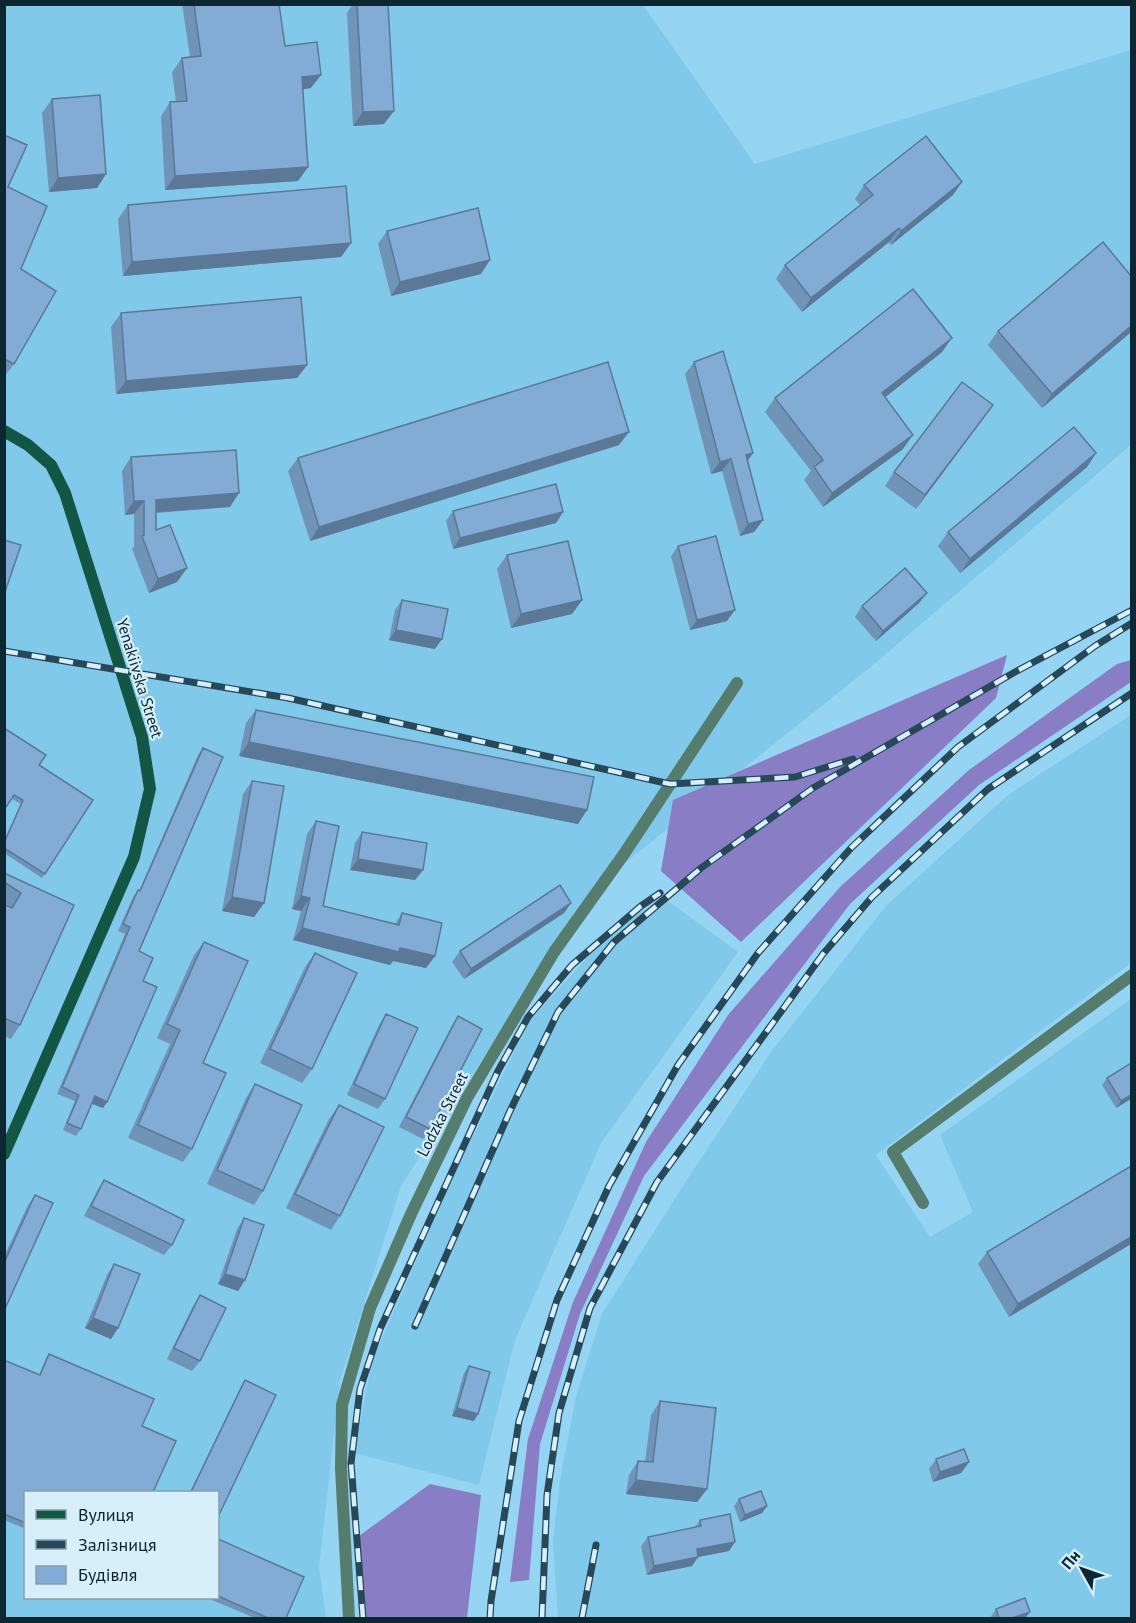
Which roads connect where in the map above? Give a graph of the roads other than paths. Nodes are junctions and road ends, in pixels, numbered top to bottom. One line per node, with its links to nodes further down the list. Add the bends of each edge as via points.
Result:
1 (4, 431): 4 (street, Yenakiivska Street, via 51,465 65,493 142,737 150,789 134,857)
2 (737, 683): 6 (street, Lodzka Street, via 554,952 472,1089 370,1308 342,1405 341,1468)
3 (1131, 975): 5 (street, via 894,1152)
4 (4, 1154)
5 (923, 1203)
6 (349, 1618)

